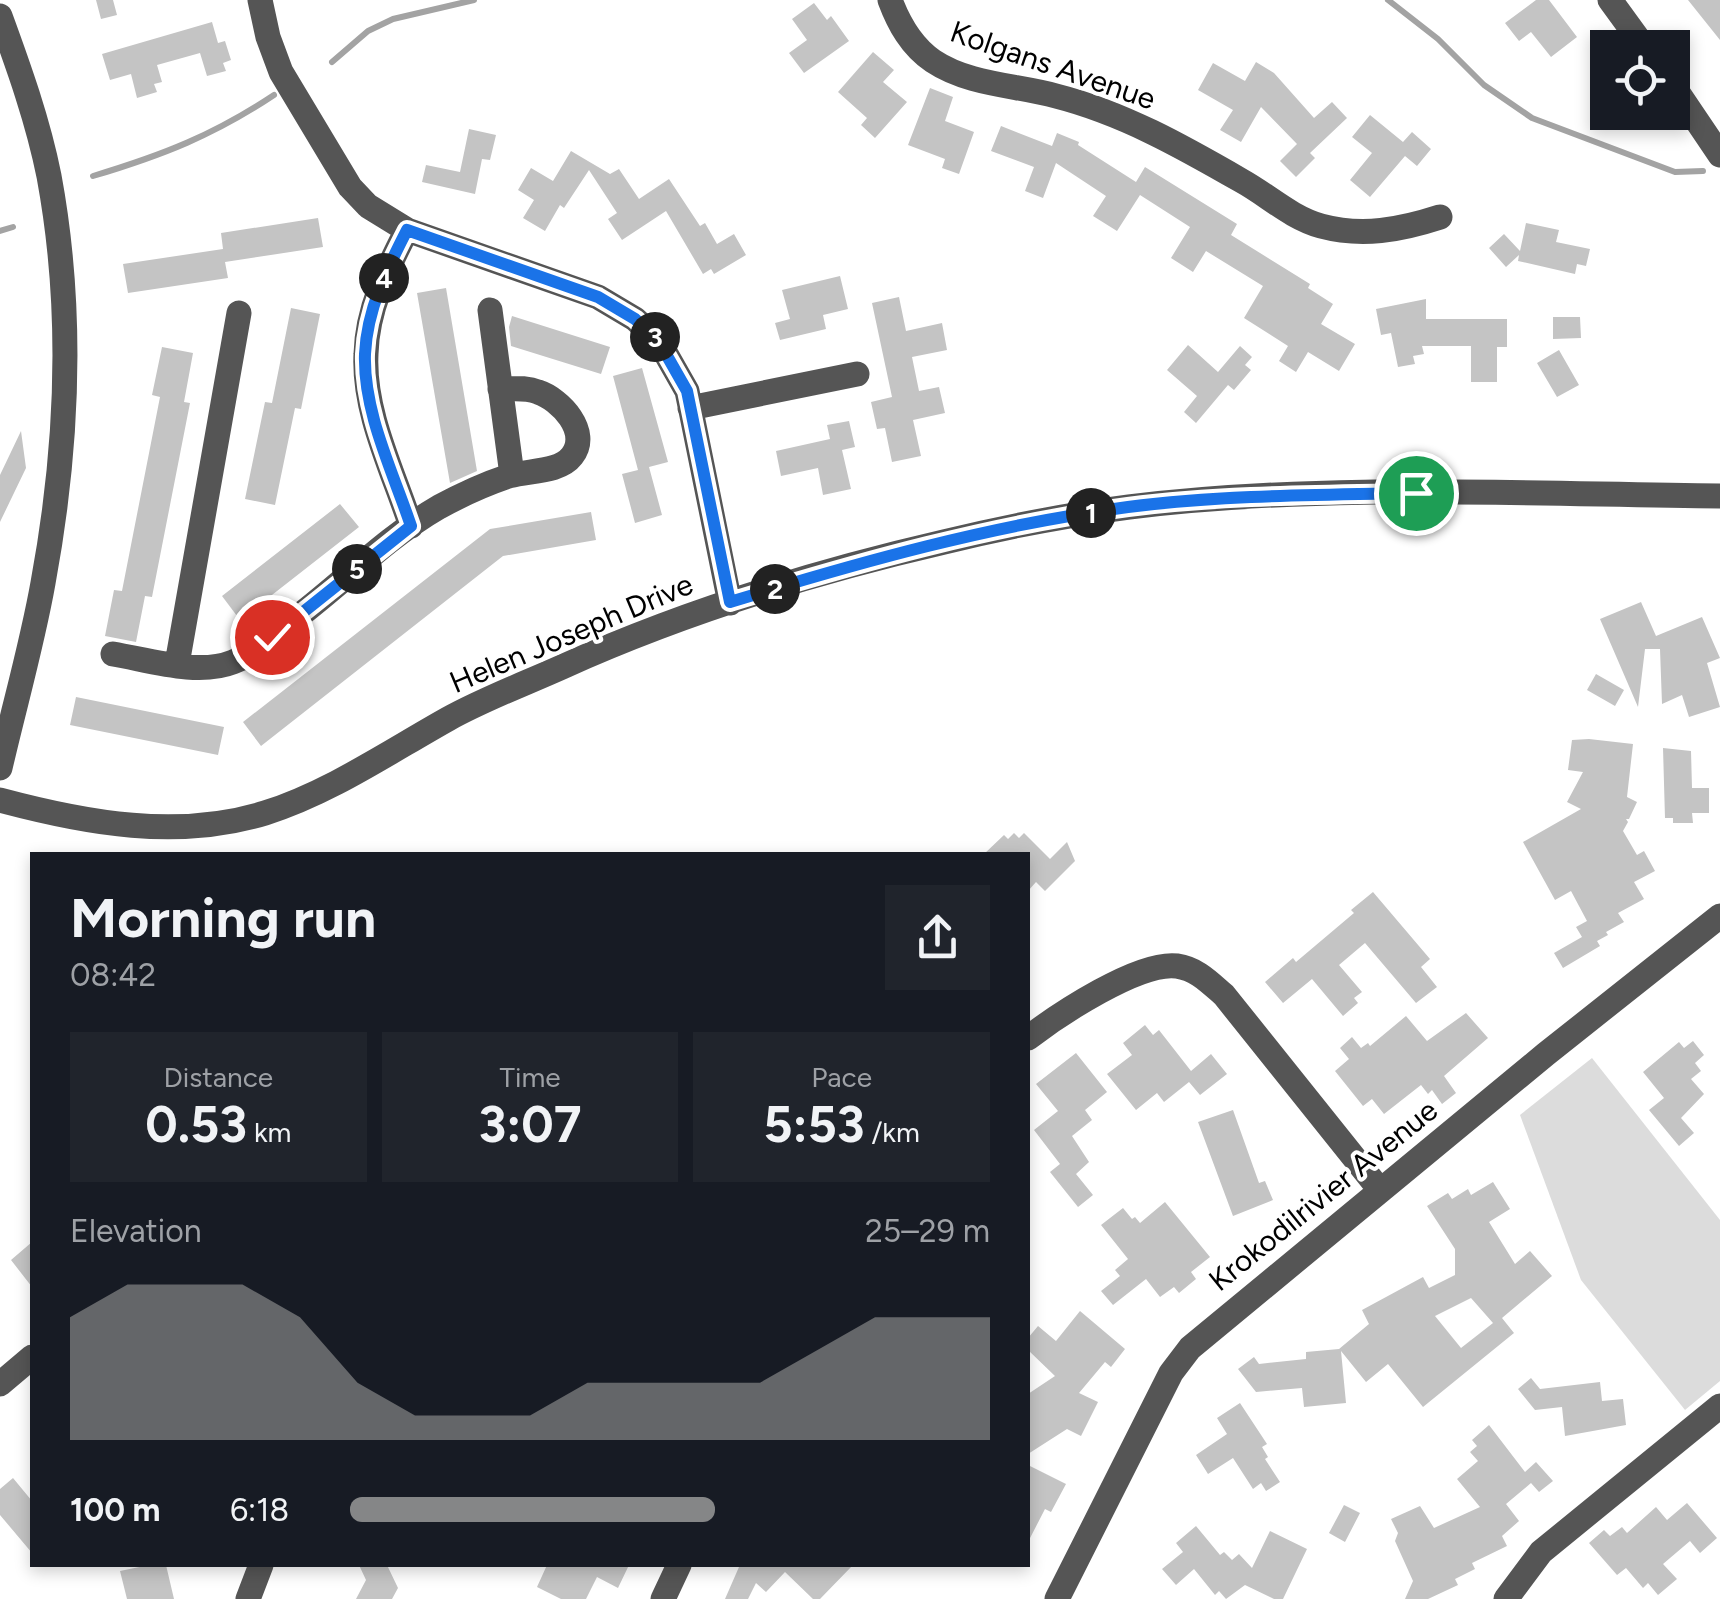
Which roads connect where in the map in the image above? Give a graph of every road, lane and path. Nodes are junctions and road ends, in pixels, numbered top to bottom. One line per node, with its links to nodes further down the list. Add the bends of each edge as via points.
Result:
1 (260, 0): 9 (street, via 281,72 350,187)
2 (890, 0): 8 (street, Kolgans Avenue, via 909,39 936,63 1124,118 1304,220 1376,232)
3 (1610, 0): 5 (street)
4 (0, 16): 21 (street, via 48,174 64,279 66,393 43,586)
5 (1632, 30)
6 (1690, 111): 7 (street)
7 (1720, 155)
8 (1440, 217)
9 (407, 230): 14 (street, via 557,280 635,319 674,363); 17 (street, via 375,301 365,355 368,393)
10 (490, 310): 13 (street)
11 (239, 313): 20 (street)
12 (857, 374): 14 (street)
13 (500, 390): 15 (street); 15 (street, via 536,390 552,398 579,442 567,462)
14 (690, 408): 18 (street)
15 (512, 475): 17 (street)
16 (1720, 496): 18 (street, Helen Joseph Drive, via 1367,494 1128,507 944,542)
17 (411, 526): 20 (street, via 248,653 211,667)
18 (730, 602): 22 (street, Helen Joseph Drive, via 566,665 264,813 142,826)
19 (113, 654): 20 (street)
20 (177, 664)
21 (0, 768)
22 (0, 800)
23 (1720, 916): 25 (street, Krokodilrivier Avenue)
24 (1030, 1037): 25 (street, via 1088,998 1150,969 1175,966 1199,973 1224,995)
25 (1380, 1190): 33 (street, Krokodilrivier Avenue, via 1190,1348)
26 (30, 1360): 27 (street)
27 (0, 1384)
28 (1720, 1406): 34 (street, via 1558,1536)
29 (260, 1567): 31 (street)
30 (679, 1567): 32 (street)
31 (248, 1599)
32 (663, 1599)
33 (1057, 1599)
34 (1506, 1599)

